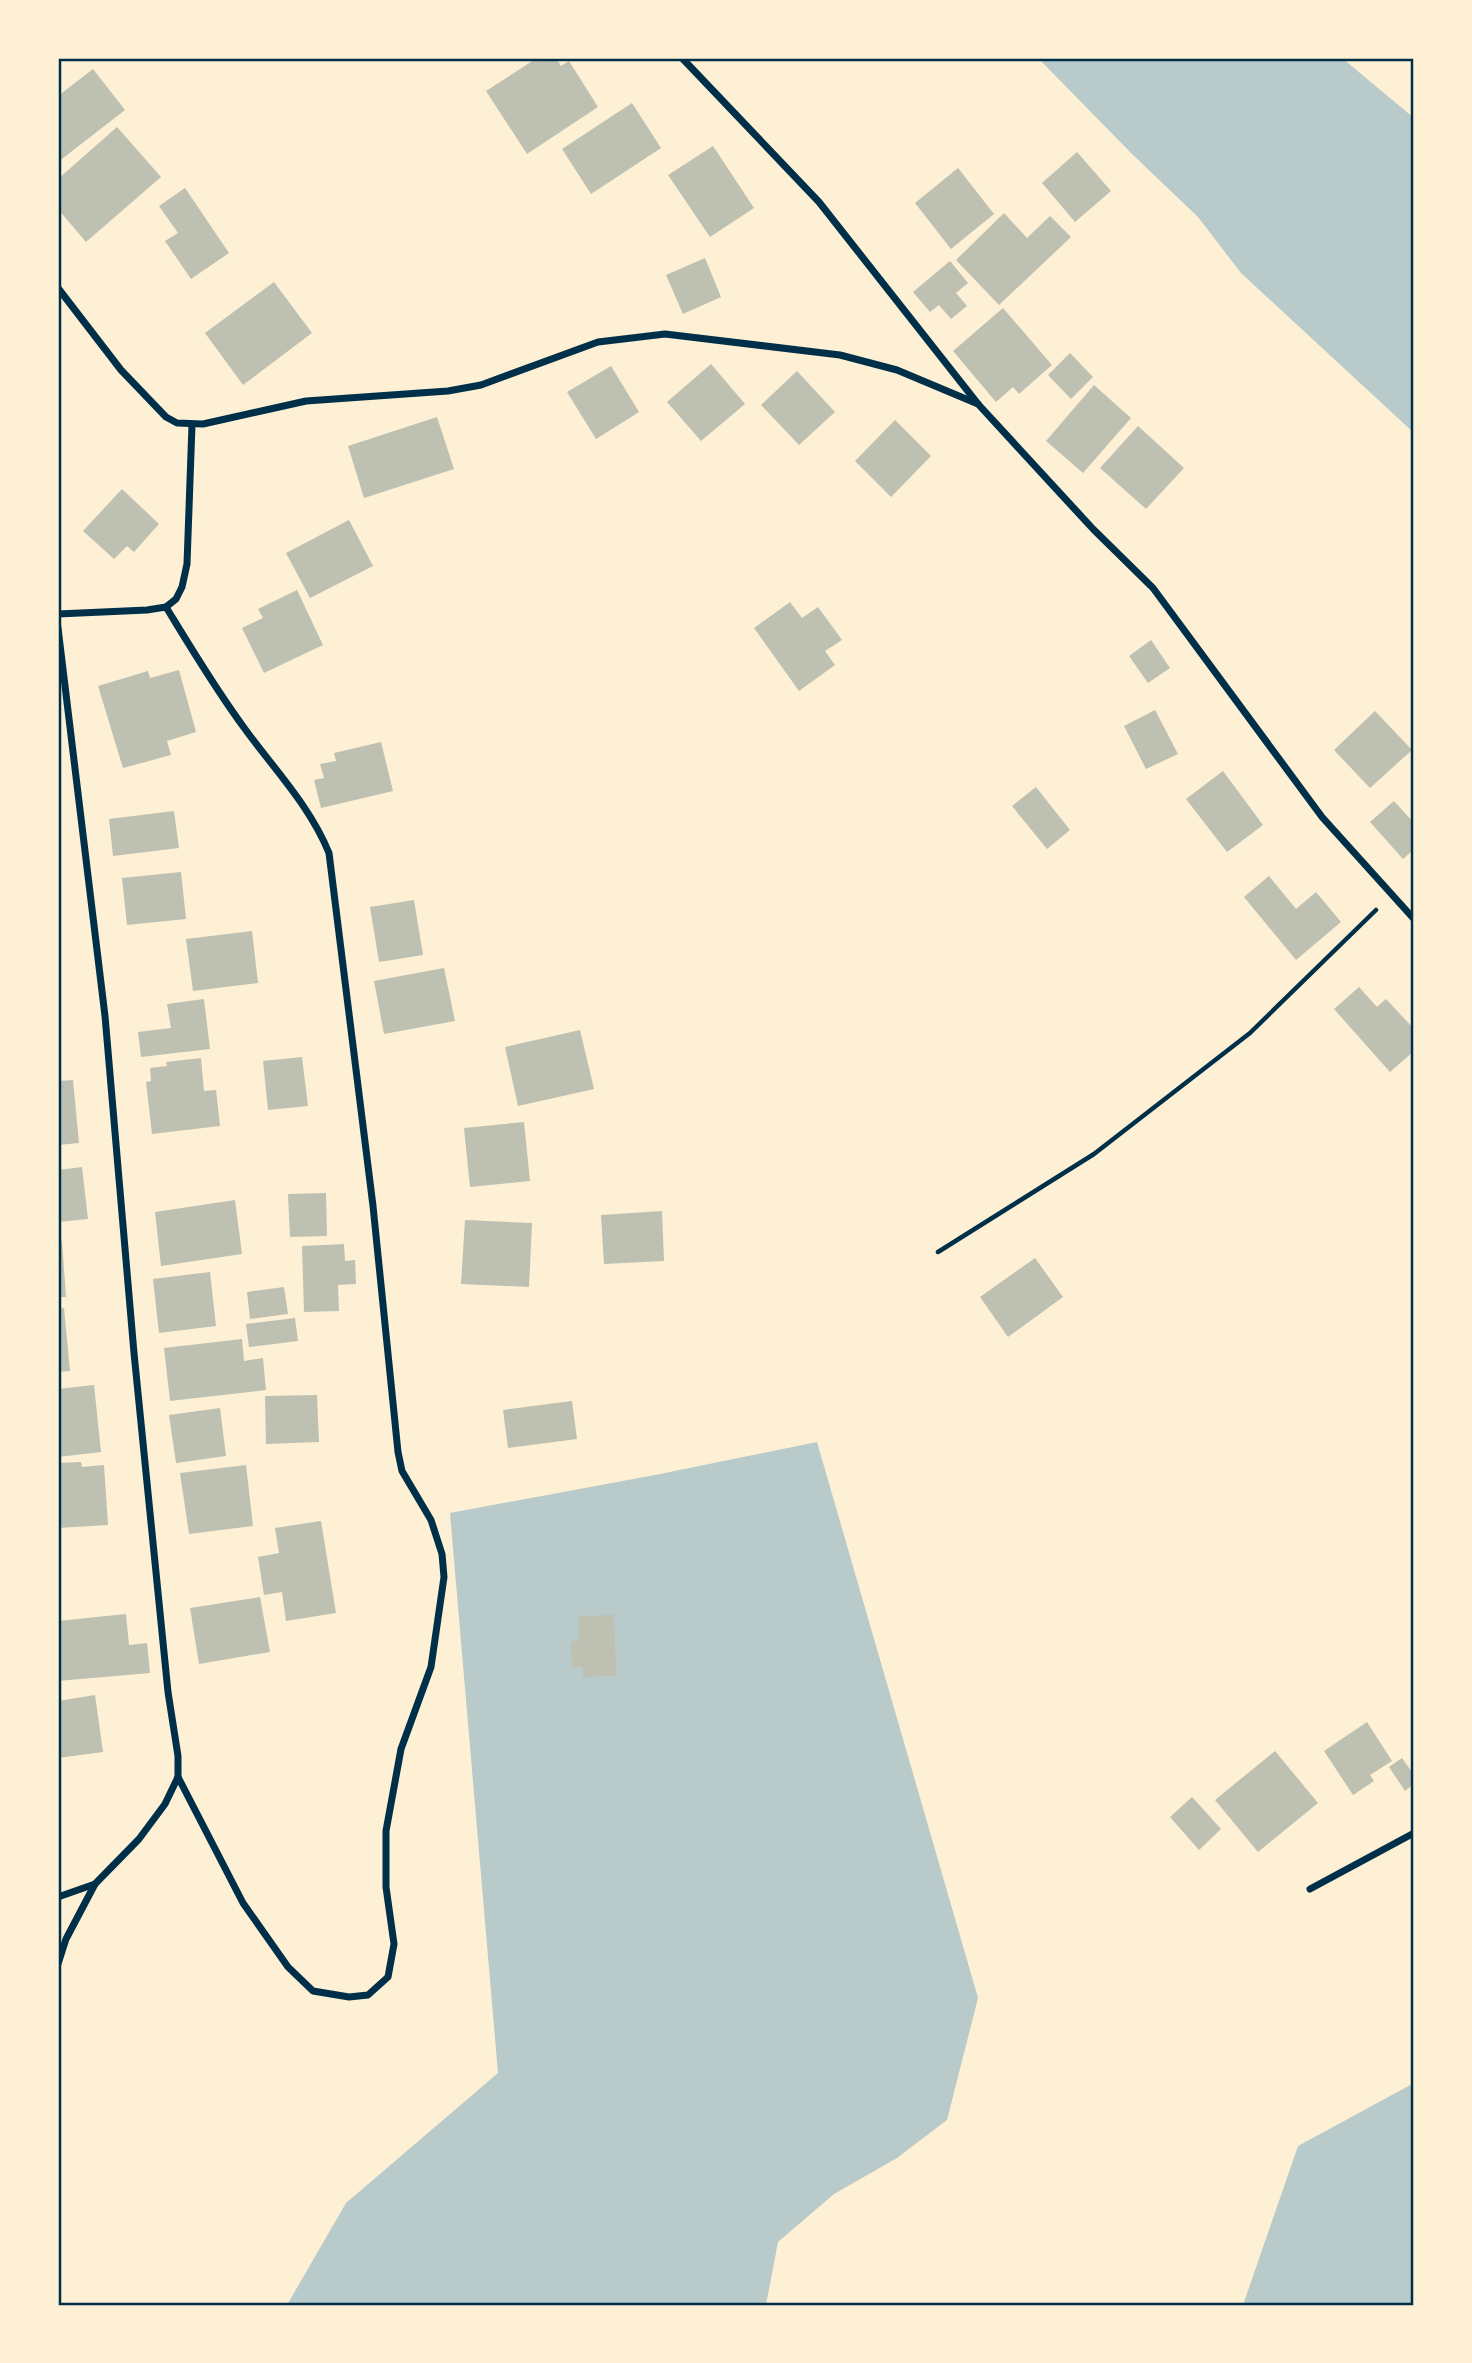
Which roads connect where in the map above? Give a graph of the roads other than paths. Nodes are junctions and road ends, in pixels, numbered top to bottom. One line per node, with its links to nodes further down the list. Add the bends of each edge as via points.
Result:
1 (682, 58): 3 (street, via 819,202)
2 (58, 288): 4 (street, via 121,370 166,417)
3 (978, 404): 4 (street, via 897,370 840,355 665,334 598,342 481,385 306,401); 8 (street, via 1153,588 1322,817)
4 (192, 425): 5 (street, via 187,564 182,587)
5 (166, 607): 6 (street); 9 (street, via 218,693 319,828 329,853 398,1452 402,1471 430,1520 442,1554 444,1577 431,1667 401,1749 386,1831 386,1887 394,1944 388,1976 368,1995 313,1991 288,1967 243,1903)
6 (58, 614)
7 (58, 628): 9 (street, via 105,1016)
8 (1414, 919)
9 (178, 1777): 11 (street, via 139,1839)
10 (1414, 1833): 12 (street)
11 (94, 1884): 13 (street); 14 (street)
12 (1310, 1889)
13 (58, 1897)
14 (58, 1964)

